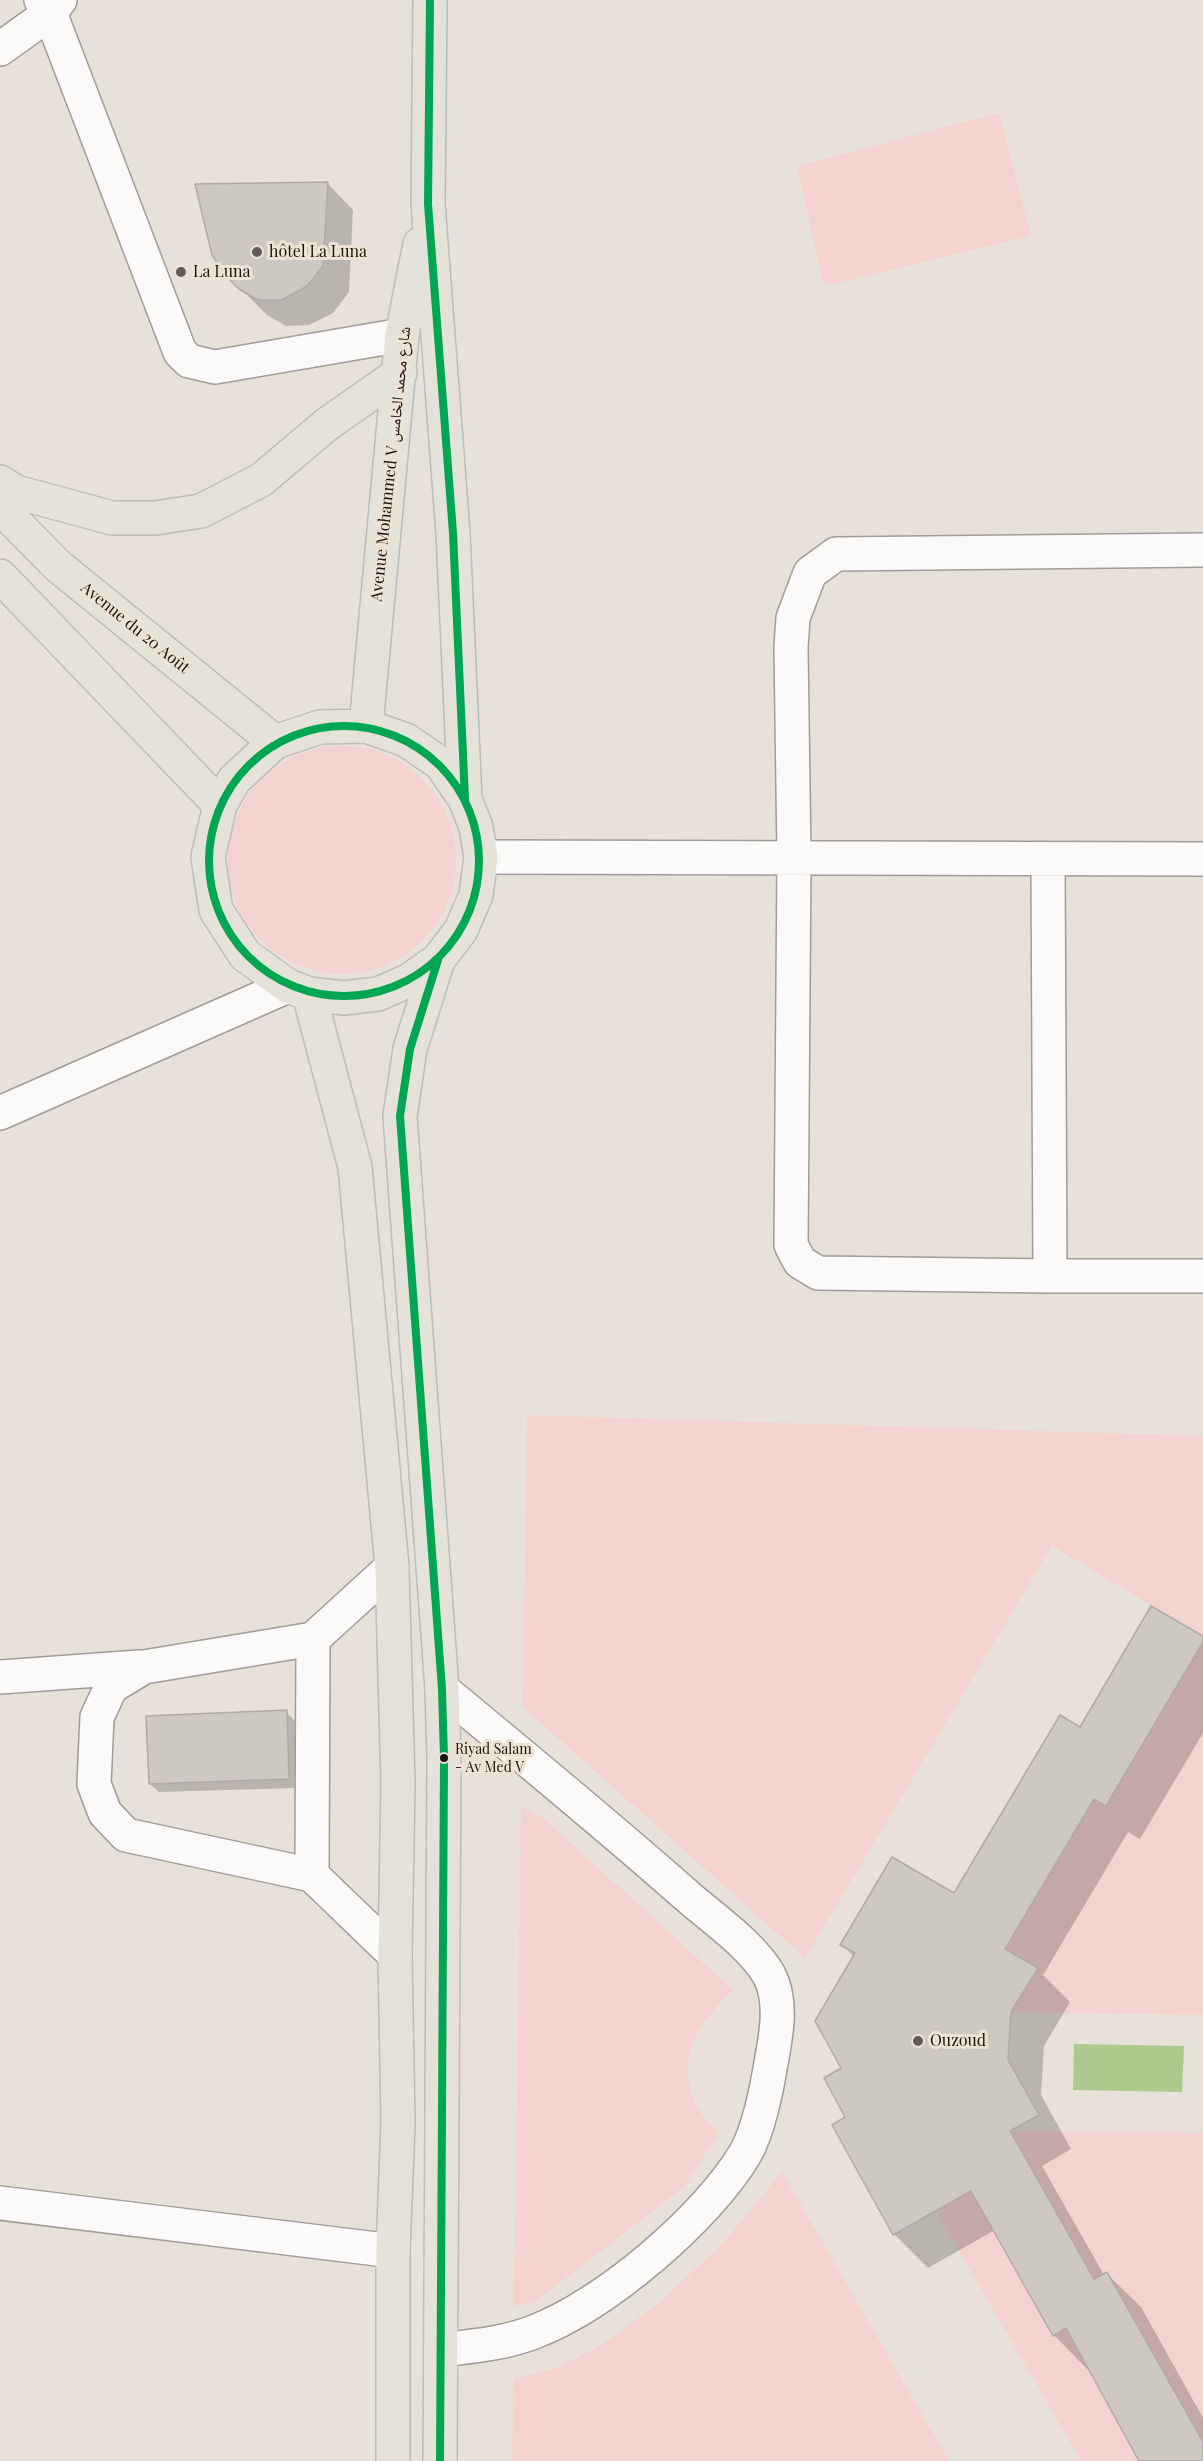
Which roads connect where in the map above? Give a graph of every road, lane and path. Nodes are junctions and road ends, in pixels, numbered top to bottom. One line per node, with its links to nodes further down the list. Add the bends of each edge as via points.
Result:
1 (430, 0): 4 (main road, Avenue Mohammed V شارع محمد الخامس)
2 (50, 4): 3 (street); 5 (street, via 180,352 189,361 215,367)
3 (0, 49)
4 (428, 204): 5 (main road, Avenue Mohammed V شارع محمد الخامس); 13 (main road, Avenue Mohammed V شارع محمد الخامس, via 453,533)
5 (402, 335): 6 (main road, Avenue Mohammed V شارع محمد الخامس)
6 (400, 373): 7 (main road, via 327,425 261,480 201,511 155,518 112,518 16,492); 11 (main road, Avenue Mohammed V شارع محمد الخامس)
7 (0, 482)
8 (0, 507): 12 (main road, Avenue du 20 Août, via 58,566)
9 (1203, 550): 16 (street, via 837,554 810,573 793,618)
10 (0, 576): 14 (main road)
11 (366, 726): 12 (main road, via 320,727); 13 (main road, via 406,740 441,764)
12 (275, 741): 14 (main road, via 234,780)
13 (465, 799): 15 (main road, via 476,827)
14 (220, 805): 20 (main road, via 208,857 216,910 245,955)
15 (481, 857): 16 (street); 19 (main road, via 476,895 461,930)
16 (794, 858): 17 (street); 22 (street, via 790,1211 791,1245 800,1262 818,1273 848,1275)
17 (1048, 859): 18 (street); 22 (street)
18 (1203, 859)
19 (438, 960): 20 (main road, via 410,980 378,994 344,998); 28 (main road, via 410,1049 400,1116)
20 (299, 990): 21 (street); 24 (main road, via 355,1167)
21 (0, 1113)
22 (1050, 1276): 23 (street)
23 (1203, 1276)
24 (392, 1567): 25 (street); 30 (main road, via 398,1783)
25 (313, 1639): 26 (street); 29 (street)
26 (144, 1667): 27 (street); 29 (street, via 111,1687 97,1717 94,1784 105,1813 126,1835)
27 (0, 1677)
28 (442, 1689): 33 (main road); 33 (street, via 753,1954 770,1976 777,2026 767,2084 745,2153 683,2229 569,2317 493,2344)
29 (312, 1875): 30 (street)
30 (395, 1955): 32 (main road, via 398,2123)
31 (0, 2203): 32 (street)
32 (393, 2251): 34 (main road)
33 (441, 2350): 35 (main road)
34 (393, 2461)
35 (440, 2461)

